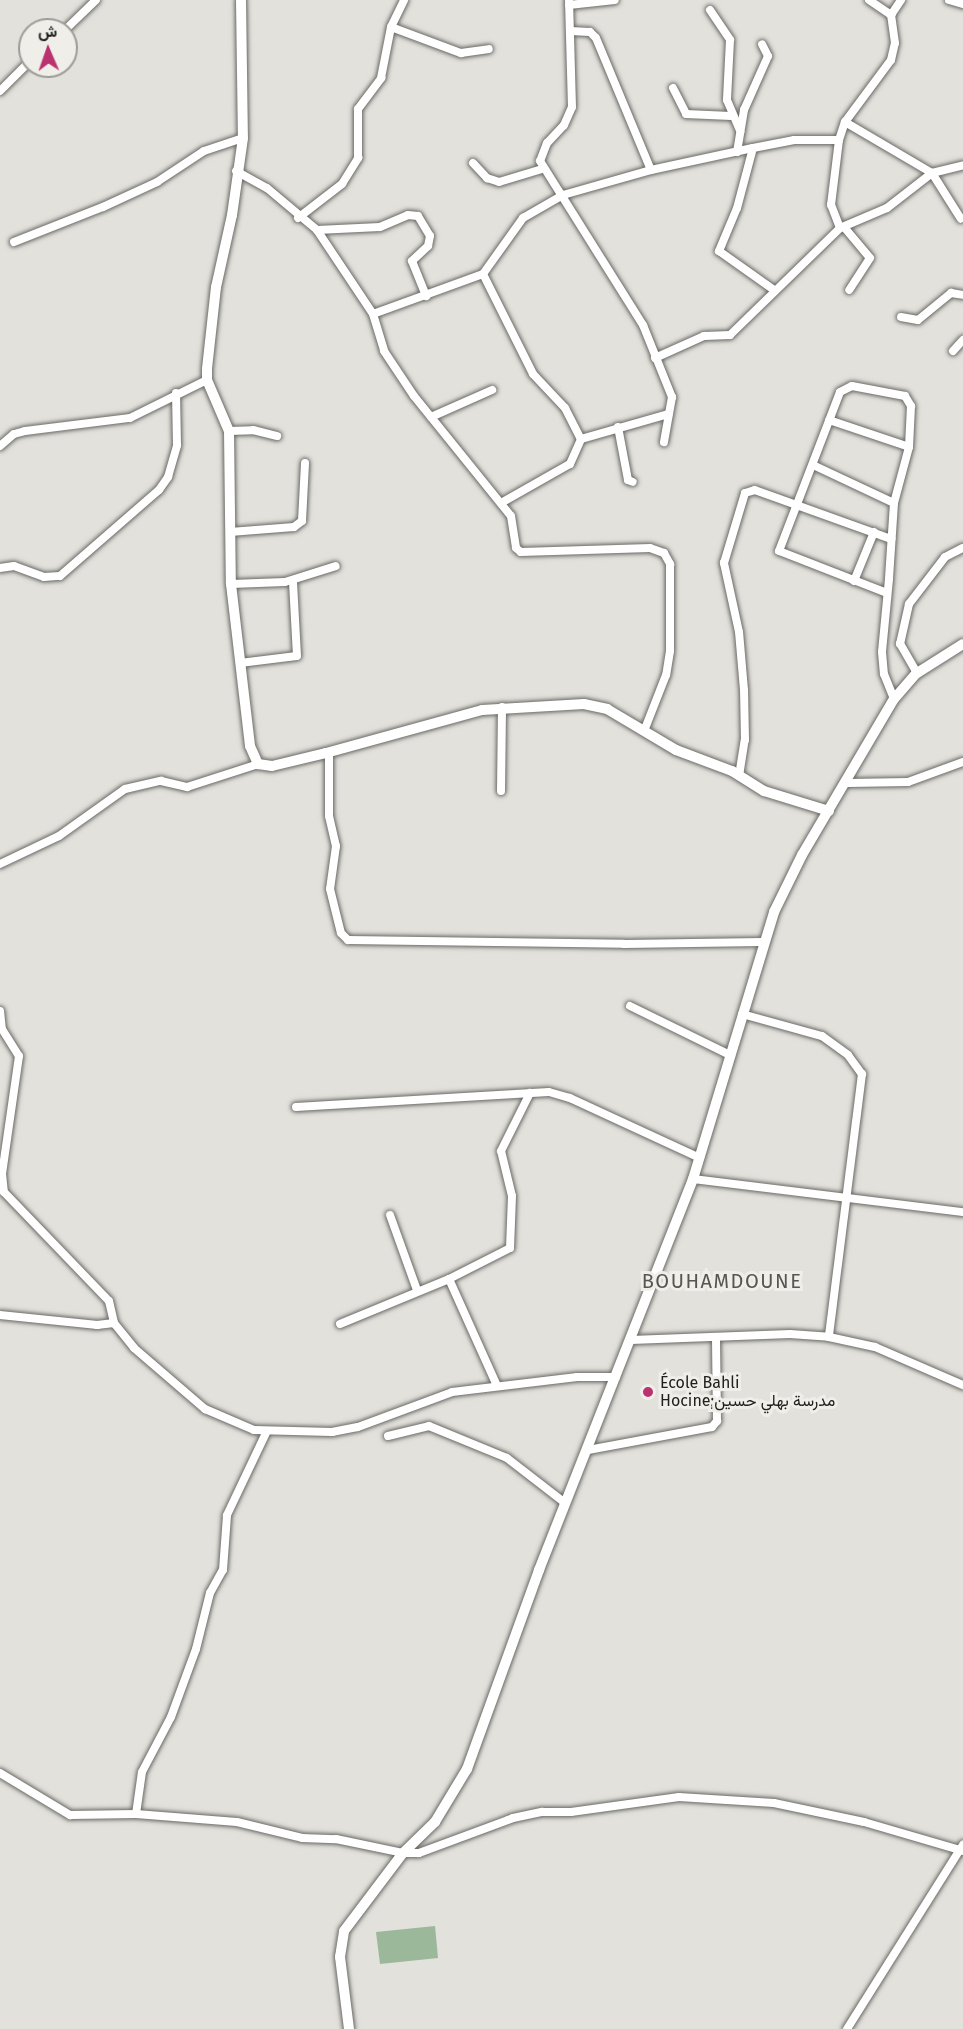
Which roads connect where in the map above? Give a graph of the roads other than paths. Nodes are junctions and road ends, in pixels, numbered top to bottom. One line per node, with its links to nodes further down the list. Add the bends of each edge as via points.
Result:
1 (96, 0): 12 (street)
2 (241, 0): 23 (main road)
3 (404, 0): 13 (street)
4 (615, 0): 8 (street)
5 (869, 0): 11 (street)
6 (901, 0): 11 (street)
7 (949, 0): 9 (street)
8 (569, 3): 14 (street)
9 (963, 4)
10 (710, 10): 20 (street, via 731,48 726,87)
11 (891, 15): 21 (street, via 895,42 891,60)
12 (77, 18)
13 (391, 27): 16 (street, via 461,53); 34 (street, via 381,78 358,109 358,158 342,184)
14 (570, 31): 29 (street, via 572,107 564,125 541,153); 30 (street, via 590,33 596,38)
15 (762, 44): 22 (street, via 768,56 744,110)
16 (489, 49)
17 (18, 73): 19 (street)
18 (673, 88): 20 (street, via 686,114)
19 (0, 91)
20 (731, 116): 22 (street)
21 (845, 122): 24 (street); 32 (street)
22 (740, 131): 26 (street)
23 (243, 138): 31 (main road); 38 (street, via 204,151 157,182)
24 (838, 140): 25 (street, via 794,140); 36 (street, via 831,199)
25 (753, 148): 26 (street); 40 (street, via 737,208 719,251)
26 (736, 152): 30 (street)
27 (473, 163): 29 (street, via 487,178 499,182)
28 (963, 165): 32 (street)
29 (542, 169): 33 (street)
30 (651, 170): 33 (street)
31 (236, 171): 34 (street, via 267,188); 49 (main road, via 232,215 213,312)
32 (932, 173): 35 (street); 36 (street, via 887,208)
33 (563, 195): 39 (street, via 523,218); 48 (street, via 636,309)
34 (298, 218): 37 (street)
35 (961, 219)
36 (842, 228): 40 (street); 41 (street, via 870,258)
37 (317, 230): 43 (street, via 380,226 408,215 418,216 430,236 428,246 412,261); 44 (street)
38 (14, 243)
39 (483, 274): 43 (street); 58 (street, via 533,374 565,408)
40 (774, 290): 48 (street, via 730,335 704,336)
41 (849, 290)
42 (963, 295): 45 (street, via 951,293 918,320)
43 (426, 296): 44 (street)
44 (373, 314): 53 (street, via 384,351)
45 (901, 317)
46 (963, 340): 47 (street)
47 (952, 351)
48 (655, 358): 52 (street, via 672,397)
49 (207, 380): 51 (street); 56 (main road)
50 (492, 390): 53 (street)
51 (176, 393): 60 (street, via 130,418 25,431 14,434); 73 (street, via 177,445 168,477 159,490 60,576 44,577 14,566)
52 (668, 414): 55 (street); 59 (street)
53 (431, 417): 65 (street)
54 (829, 420): 61 (street); 61 (street, via 840,392 852,386 905,396 911,406); 63 (street)
55 (618, 427): 58 (street); 64 (street, via 628,480)
56 (229, 430): 57 (street); 68 (main road)
57 (277, 436)
58 (581, 439): 65 (street, via 570,464)
59 (664, 442)
60 (0, 446)
61 (909, 447): 66 (street)
62 (305, 463): 68 (street, via 302,521 294,527)
63 (813, 465): 66 (street); 67 (street)
64 (633, 482)
65 (501, 503): 83 (street, via 511,516 516,548 521,552 650,549 664,553 670,564 670,651 666,675)
66 (894, 503): 70 (street)
67 (796, 505): 69 (street); 75 (street, via 780,553); 87 (street, via 747,490 725,556 744,690 745,740)
68 (230, 532): 76 (main road)
69 (874, 532): 70 (street); 75 (street)
70 (891, 539): 77 (street)
71 (963, 548): 80 (street, via 945,557 909,604 900,644)
72 (336, 566): 74 (street)
73 (0, 568)
74 (293, 580): 76 (street); 79 (street, via 297,656)
75 (854, 580): 77 (street)
76 (231, 584): 79 (main road)
77 (887, 593): 81 (street, via 883,663)
78 (963, 644): 80 (main road)
79 (240, 663): 86 (main road, via 250,746)
80 (917, 673): 81 (main road)
81 (894, 699): 88 (main road)
82 (502, 707): 83 (main road, via 596,706); 84 (main road); 89 (street)
83 (644, 731): 87 (main road)
84 (329, 753): 86 (main road, via 272,766); 92 (street, via 329,816 336,846 330,889 341,933 348,940)
85 (963, 762): 88 (street, via 908,782)
86 (258, 764): 91 (street, via 187,787 161,781 125,789 59,836)
87 (739, 776): 90 (main road, via 778,797)
88 (848, 783): 90 (main road)
89 (501, 791)
90 (829, 812): 92 (main road, via 802,855)
91 (0, 864)
92 (762, 942): 95 (main road)
93 (630, 1006): 96 (street)
94 (0, 1011): 107 (street, via 2,1029 19,1056 2,1174 4,1192 109,1301)
95 (742, 1014): 96 (main road); 101 (street, via 822,1036 856,1064 862,1078)
96 (730, 1055): 99 (main road)
97 (530, 1093): 98 (street); 99 (street, via 570,1098); 104 (street, via 501,1151 512,1196 512,1246)
98 (296, 1107)
99 (700, 1158): 100 (main road)
100 (693, 1179): 101 (street); 111 (main road)
101 (844, 1197): 102 (street); 109 (street)
102 (963, 1212)
103 (390, 1215): 105 (street)
104 (449, 1279): 105 (street); 114 (street)
105 (417, 1290): 108 (street)
106 (0, 1315): 107 (street, via 97,1325)
107 (114, 1323): 115 (street, via 134,1348 205,1409)
108 (340, 1324)
109 (829, 1337): 110 (street, via 790,1334); 113 (street, via 875,1347)
110 (716, 1339): 111 (street); 117 (street, via 717,1421 712,1427)
111 (631, 1340): 112 (main road)
112 (616, 1377): 114 (street); 117 (main road)
113 (963, 1385)
114 (497, 1386): 115 (street, via 452,1392 358,1427 309,1434)
115 (266, 1433): 120 (street, via 227,1515 223,1570 210,1593 196,1649 171,1717 142,1772)
116 (388, 1436): 118 (street, via 429,1426 507,1458)
117 (588, 1450): 118 (main road)
118 (565, 1503): 122 (main road, via 467,1769 435,1822)
119 (0, 1773): 120 (street, via 69,1815)
120 (136, 1814): 122 (street, via 237,1822 302,1838 336,1839)
121 (962, 1849): 122 (street, via 774,1803 679,1797 571,1812 542,1812 513,1818 419,1853); 124 (street)
122 (403, 1853): 123 (main road, via 341,1938)
123 (349, 2029)
124 (847, 2029)

